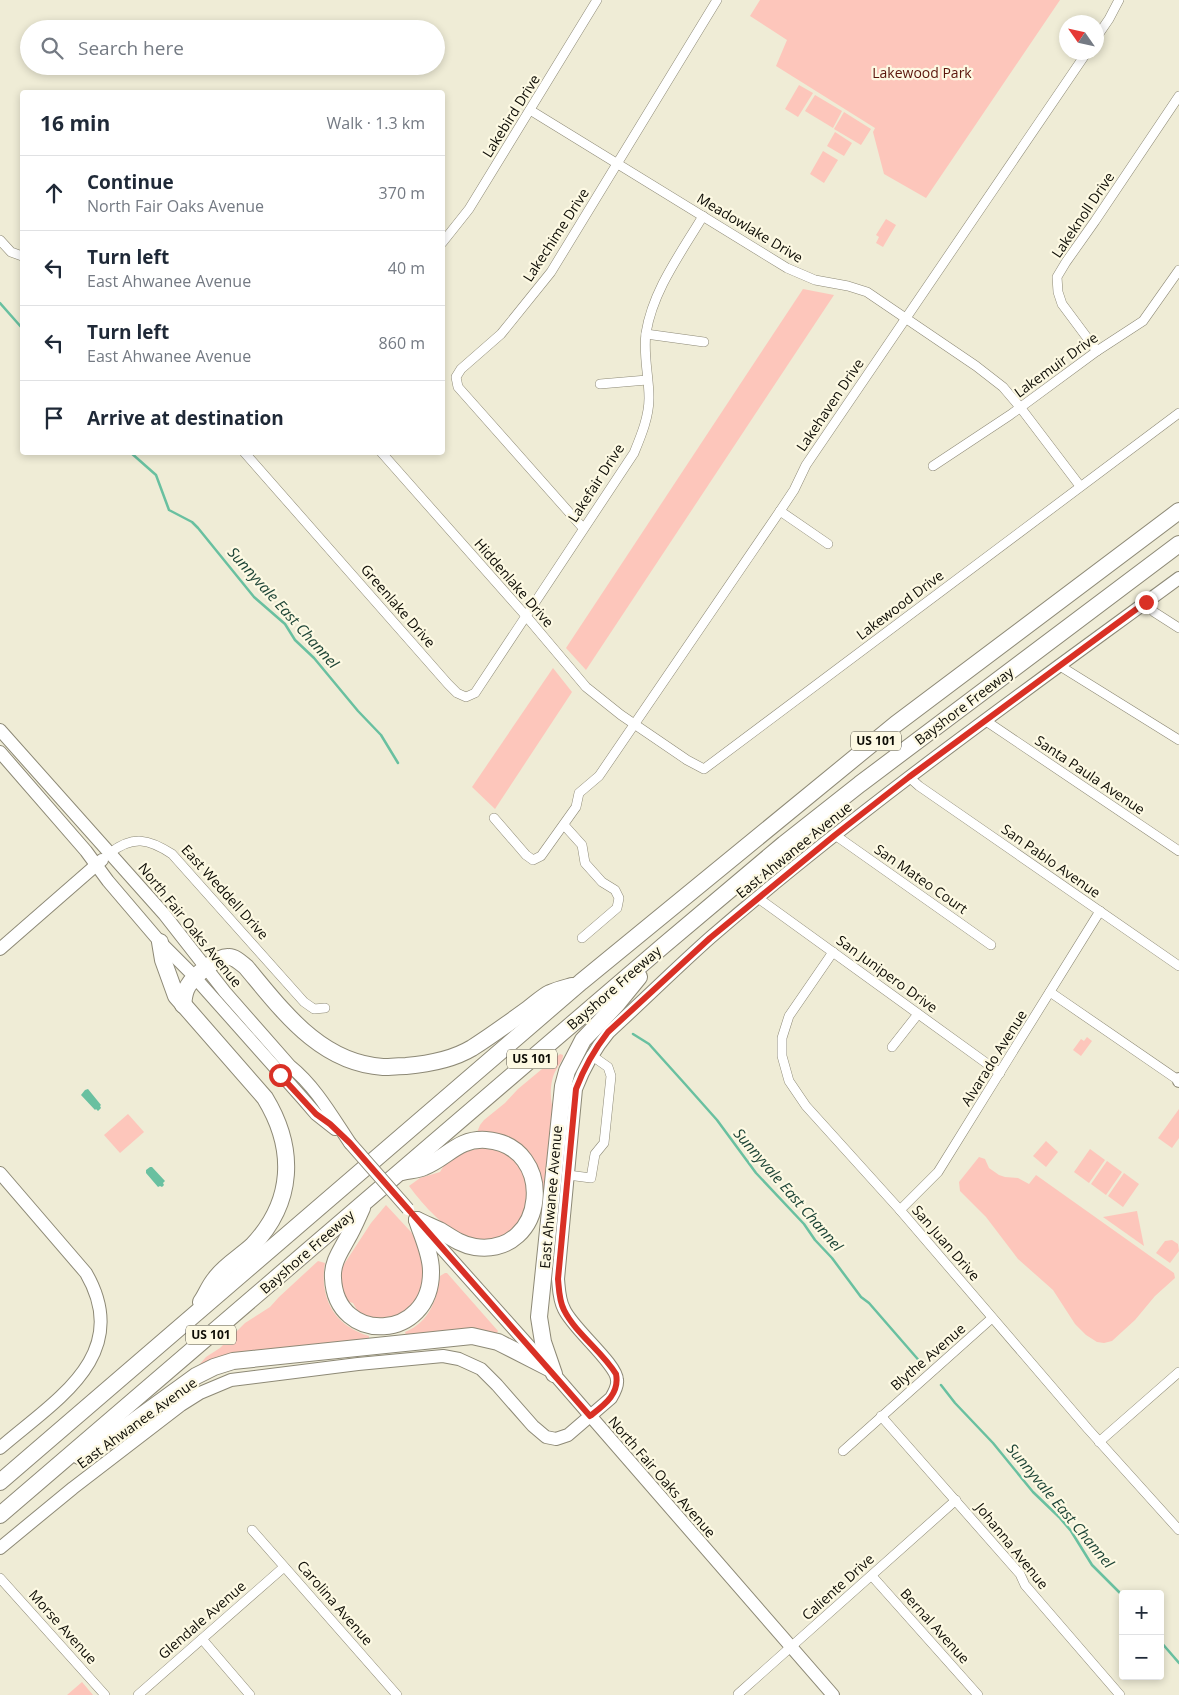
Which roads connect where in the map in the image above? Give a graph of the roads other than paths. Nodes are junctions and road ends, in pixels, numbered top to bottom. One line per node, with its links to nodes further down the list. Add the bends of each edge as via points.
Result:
1 (598, 0): 7 (street, Lakebird Drive)
2 (716, 0): 8 (street, Lakechime Drive)
3 (1119, 0): 4 (street)
4 (1104, 26)
5 (1082, 60): 14 (street, Lakehaven Drive)
6 (1179, 96): 17 (street, Lakeknoll Drive, via 1057,277 1062,304)
7 (530, 110): 8 (street, Meadowlake Drive); 10 (street, Lakebird Drive, via 469,209)
8 (617, 164): 9 (street, Meadowlake Drive); 28 (street, Lakechime Drive, via 552,272 500,334 461,369 456,378 458,387)
9 (703, 216): 14 (street, Meadowlake Drive, via 795,272 867,292); 15 (street, Lakefair Drive, via 651,308)
10 (445, 239)
11 (0, 240): 12 (street, via 11,252)
12 (20, 255)
13 (1179, 270): 17 (street, Lakemuir Drive, via 1143,320)
14 (906, 318): 20 (street, Meadowlake Drive, via 1003,387); 26 (street, Lakehaven Drive, via 806,465)
15 (646, 334): 16 (street); 18 (street, Lakefair Drive)
16 (704, 342)
17 (1097, 351): 20 (street, Lakemuir Drive)
18 (647, 380): 19 (street); 28 (street, Lakefair Drive, via 647,417 634,453)
19 (600, 384)
20 (1020, 407): 24 (street, Lakemuir Drive); 25 (street, Meadowlake Drive)
21 (1179, 413): 25 (street, Lakewood Drive)
22 (247, 455): 33 (street, Greenlake Drive, via 457,693 466,697 474,693)
23 (384, 455): 33 (street, Hiddenlake Drive)
24 (933, 466)
25 (1080, 486): 37 (street, Lakewood Drive, via 704,769)
26 (780, 511): 29 (street); 37 (street, Lakehaven Drive)
27 (1179, 511): 58 (highway, Bayshore Freeway / US 101, via 896,724)
28 (584, 528): 33 (street, Lakefair Drive)
29 (828, 544)
30 (1179, 544): 53 (highway, Bayshore Freeway / US 101, via 860,784)
31 (1179, 578): 32 (street, East Ahwanee Avenue)
32 (1146, 602): 34 (street, via 1154,612); 35 (street, East Ahwanee Avenue)
33 (526, 616): 37 (street, Hiddenlake Drive, via 586,687)
34 (1179, 628)
35 (1060, 666): 36 (street, East Ahwanee Avenue); 39 (street)
36 (986, 721): 41 (street, East Ahwanee Avenue); 45 (street, Santa Paula Avenue)
37 (634, 724): 43 (street, Lakehaven Drive, via 599,776 579,793 576,807)
38 (0, 730): 46 (street, North Fair Oaks Avenue)
39 (1179, 740)
40 (0, 752): 47 (street, North Fair Oaks Avenue)
41 (909, 777): 44 (street, East Ahwanee Avenue); 49 (street, San Pablo Avenue)
42 (494, 818): 43 (street, via 533,860 541,856)
43 (564, 825): 50 (street, via 582,845 585,863 620,898 617,908)
44 (835, 835): 48 (street, East Ahwanee Avenue); 52 (street, San Mateo Court)
45 (1179, 851)
46 (110, 853): 47 (street, East Weddell Drive); 57 (street, North Fair Oaks Avenue, via 164,914); 61 (street, East Weddell Drive, via 125,843 135,841 149,842 172,854 304,1002 314,1009)
47 (96, 865): 51 (street, North Fair Oaks Avenue); 54 (street, East Weddell Drive)
48 (758, 898): 55 (street, San Junipero Drive); 64 (street, East Ahwanee Avenue, via 608,1032)
49 (1100, 911): 56 (street, San Pablo Avenue); 59 (street, Alvarado Avenue)
50 (582, 938)
51 (160, 942): 57 (street, North Fair Oaks Avenue); 60 (highway, via 173,990)
52 (991, 945)
53 (664, 946): 67 (highway, Bayshore Freeway / US 101); 75 (highway, via 583,1040 567,1071 561,1100 539,1310)
54 (0, 949)
55 (833, 952): 62 (street, San Junipero Drive); 71 (street, San Juan Drive, via 789,1016 782,1038 782,1056 789,1081 806,1106)
56 (1179, 966)
57 (200, 973): 58 (highway, via 217,959 228,956 237,960 307,1036 344,1057 384,1067 420,1065 453,1056 489,1037 549,994); 60 (highway, via 189,984); 72 (street, North Fair Oaks Avenue, bridge, via 314,1091 350,1143)
58 (581, 982): 73 (highway, Bayshore Freeway / US 101)
59 (1050, 992): 65 (street, Alvarado Avenue); 66 (street)
60 (183, 1005): 73 (highway, via 265,1098 275,1115 286,1152 283,1192 275,1213 252,1246 215,1278)
61 (325, 1008)
62 (918, 1014): 63 (street); 65 (street, San Junipero Drive)
63 (892, 1047)
64 (592, 1056): 69 (street, East Ahwanee Avenue, via 576,1089); 69 (street, via 608,1067 611,1076 604,1142 595,1154 591,1178)
65 (1000, 1073): 71 (street, Alvarado Avenue, via 938,1172)
66 (1179, 1080)
67 (400, 1172): 70 (highway, Bayshore Freeway / US 101); 72 (highway, via 424,1167 463,1144 487,1140 511,1149 523,1160 533,1177 536,1201 529,1221 522,1231 505,1243 489,1248 457,1241)
68 (0, 1173): 80 (street, via 86,1273 96,1291 101,1325 96,1351 80,1378)
69 (568, 1175): 77 (street, East Ahwanee Avenue, via 558,1279 560,1295 564,1310 612,1368 617,1380 611,1398)
70 (365, 1202): 72 (highway, via 338,1253 332,1277 344,1309 365,1324 399,1324 414,1315 429,1291 429,1257); 82 (highway, Bayshore Freeway / US 101)
71 (900, 1210): 74 (street, San Juan Drive)
72 (412, 1214): 75 (street, North Fair Oaks Avenue)
73 (194, 1315): 83 (highway, Bayshore Freeway / US 101)
74 (992, 1318): 78 (street, Blythe Avenue); 79 (street, San Juan Drive)
75 (551, 1371): 77 (street, North Fair Oaks Avenue); 82 (highway, via 498,1342 472,1336 233,1361 196,1376 101,1445)
76 (1179, 1372): 79 (street)
77 (590, 1416): 88 (street, East Ahwanee Avenue, via 563,1437 546,1437 481,1369 443,1356 231,1380 200,1393 182,1405); 93 (street, North Fair Oaks Avenue)
78 (882, 1416): 81 (street, Blythe Avenue); 84 (street, Johanna Avenue)
79 (1099, 1442): 87 (street, San Juan Drive)
80 (0, 1448)
81 (843, 1451)
82 (56, 1467): 85 (highway, Bayshore Freeway / US 101)
83 (0, 1482)
84 (956, 1500): 90 (street, Caliente Drive); 101 (street, Johanna Avenue)
85 (0, 1515)
86 (252, 1530): 89 (street, Carolina Avenue)
87 (1179, 1530)
88 (0, 1548)
89 (284, 1567): 92 (street, Glendale Avenue); 98 (street, Carolina Avenue)
90 (872, 1576): 93 (street, Caliente Drive); 100 (street, Bernal Avenue)
91 (0, 1578): 95 (street, Morse Avenue)
92 (202, 1639): 96 (street, Glendale Avenue); 97 (street)
93 (791, 1647): 94 (street, Caliente Drive); 99 (street, North Fair Oaks Avenue)
94 (738, 1694)
95 (105, 1695)
96 (138, 1695)
97 (250, 1695)
98 (397, 1695)
99 (833, 1695)
100 (978, 1695)
101 (1120, 1695)

